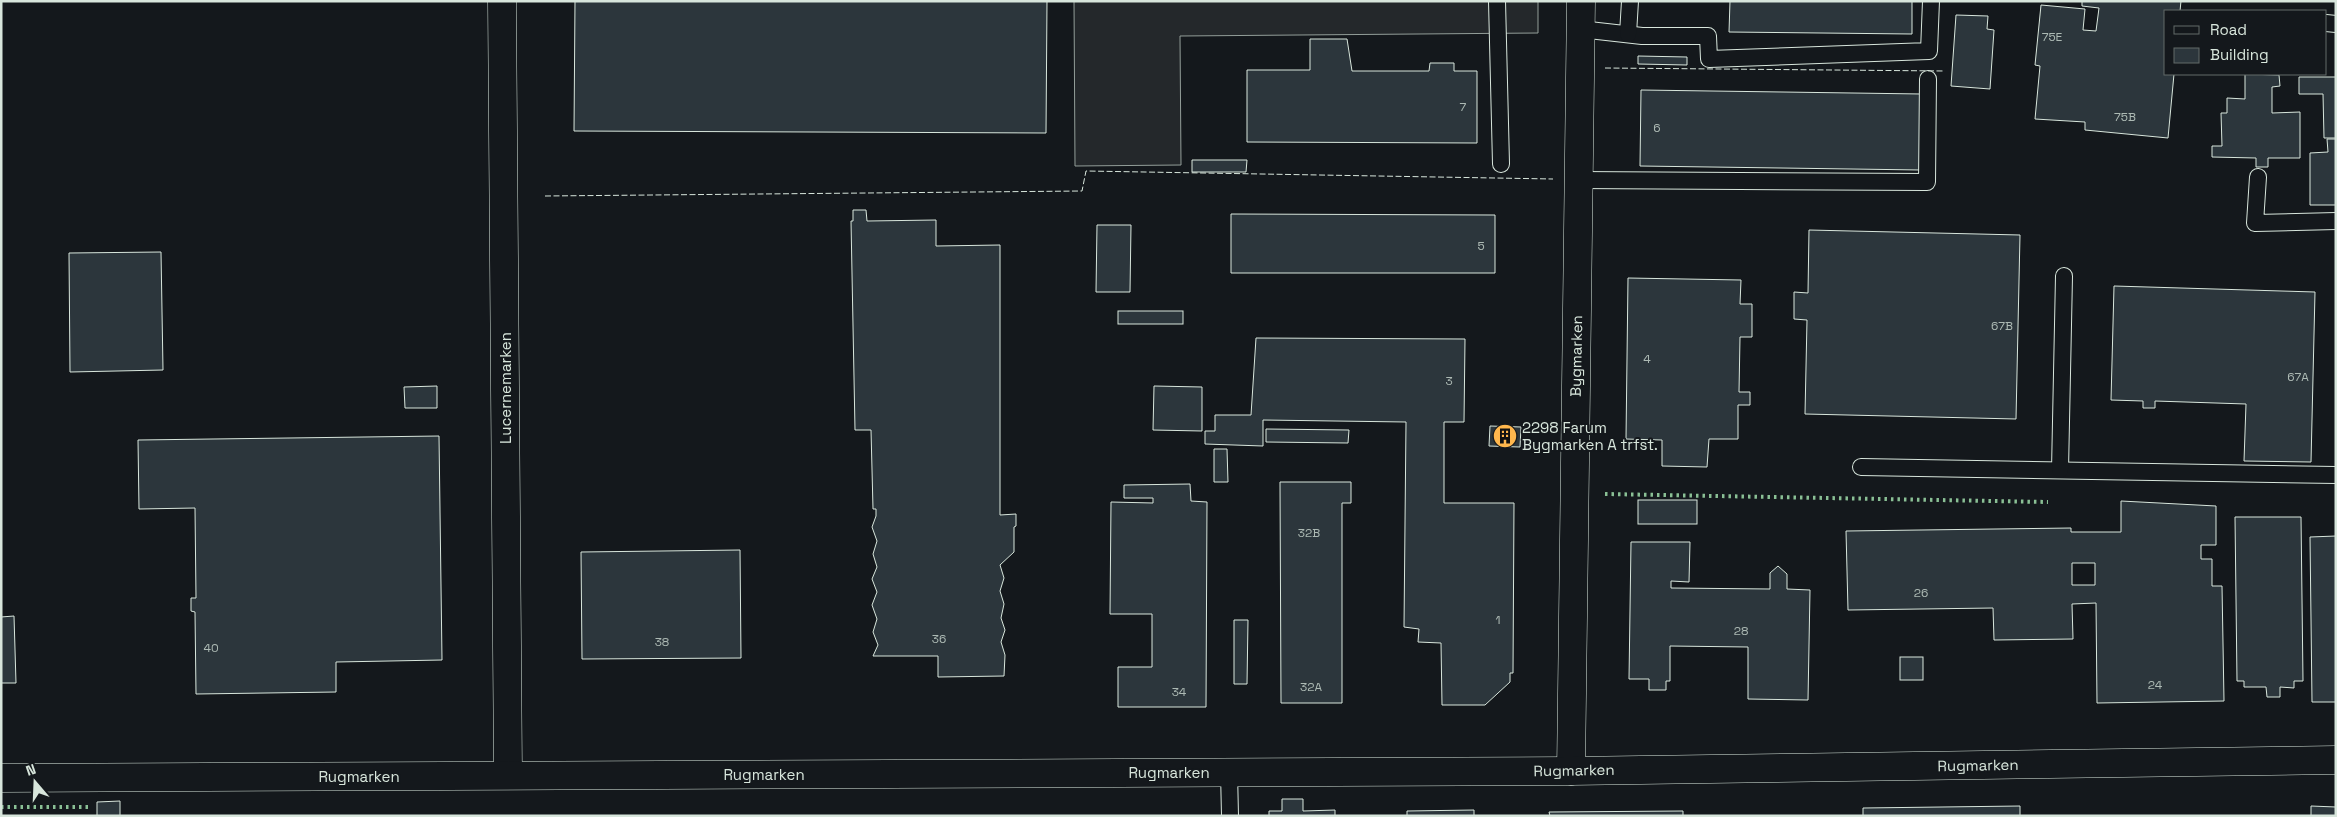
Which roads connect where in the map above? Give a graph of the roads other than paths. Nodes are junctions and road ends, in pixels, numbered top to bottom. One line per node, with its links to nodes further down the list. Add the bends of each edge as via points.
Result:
1 (502, 1): 20 (street, Lucernemarken)
2 (1497, 1): 9 (lane)
3 (1581, 1): 6 (street, Bygmarken)
4 (1630, 1): 7 (lane)
5 (1931, 1): 7 (lane, via 1929,51 1709,59 1708,36)
6 (1580, 29): 7 (lane); 11 (street, Bygmarken)
7 (1628, 34)
8 (1928, 79): 11 (lane, via 1927,182)
9 (1501, 164)
10 (2258, 177): 12 (lane, via 2255,223)
11 (1578, 180): 18 (street, Bygmarken)
12 (2336, 221)
13 (2064, 276): 15 (lane)
14 (1861, 467): 15 (lane)
15 (2060, 470): 16 (lane)
16 (2336, 475)
17 (2336, 760): 18 (street, Rugmarken)
18 (1571, 771): 19 (street, Rugmarken)
19 (1229, 772): 20 (street, Rugmarken); 22 (lane)
20 (508, 774): 21 (street, Rugmarken)
21 (1, 778)
22 (1230, 816)

